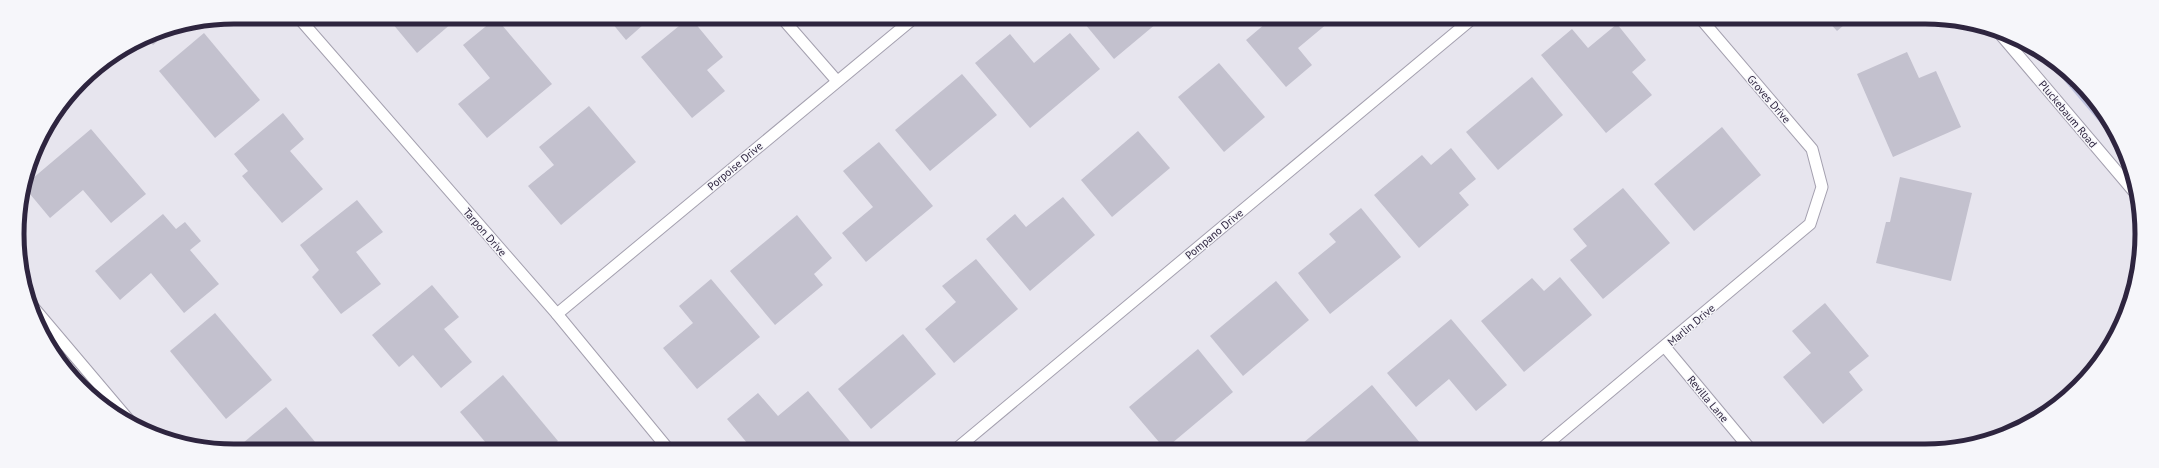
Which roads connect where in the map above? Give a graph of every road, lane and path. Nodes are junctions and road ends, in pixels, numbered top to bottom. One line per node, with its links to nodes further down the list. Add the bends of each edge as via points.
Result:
1 (304, 24): 10 (street, Tarpon Drive)
2 (787, 24): 7 (street)
3 (907, 24): 7 (street, Porpoise Drive)
4 (1466, 24): 15 (street, Pompano Drive)
5 (1705, 24): 9 (street, Groves Drive, via 1812,149)
6 (2005, 40): 8 (street, Pluckebaum Road)
7 (837, 81): 10 (street, Porpoise Drive)
8 (2129, 186)
9 (1822, 187): 12 (street, Marlin Drive, via 1810,224)
10 (557, 314): 14 (street, Tarpon Drive)
11 (41, 317): 13 (street)
12 (1665, 347): 16 (street, Marlin Drive); 17 (street, Revilla Lane)
13 (122, 412)
14 (664, 444)
15 (962, 444)
16 (1547, 444)
17 (1746, 444)

